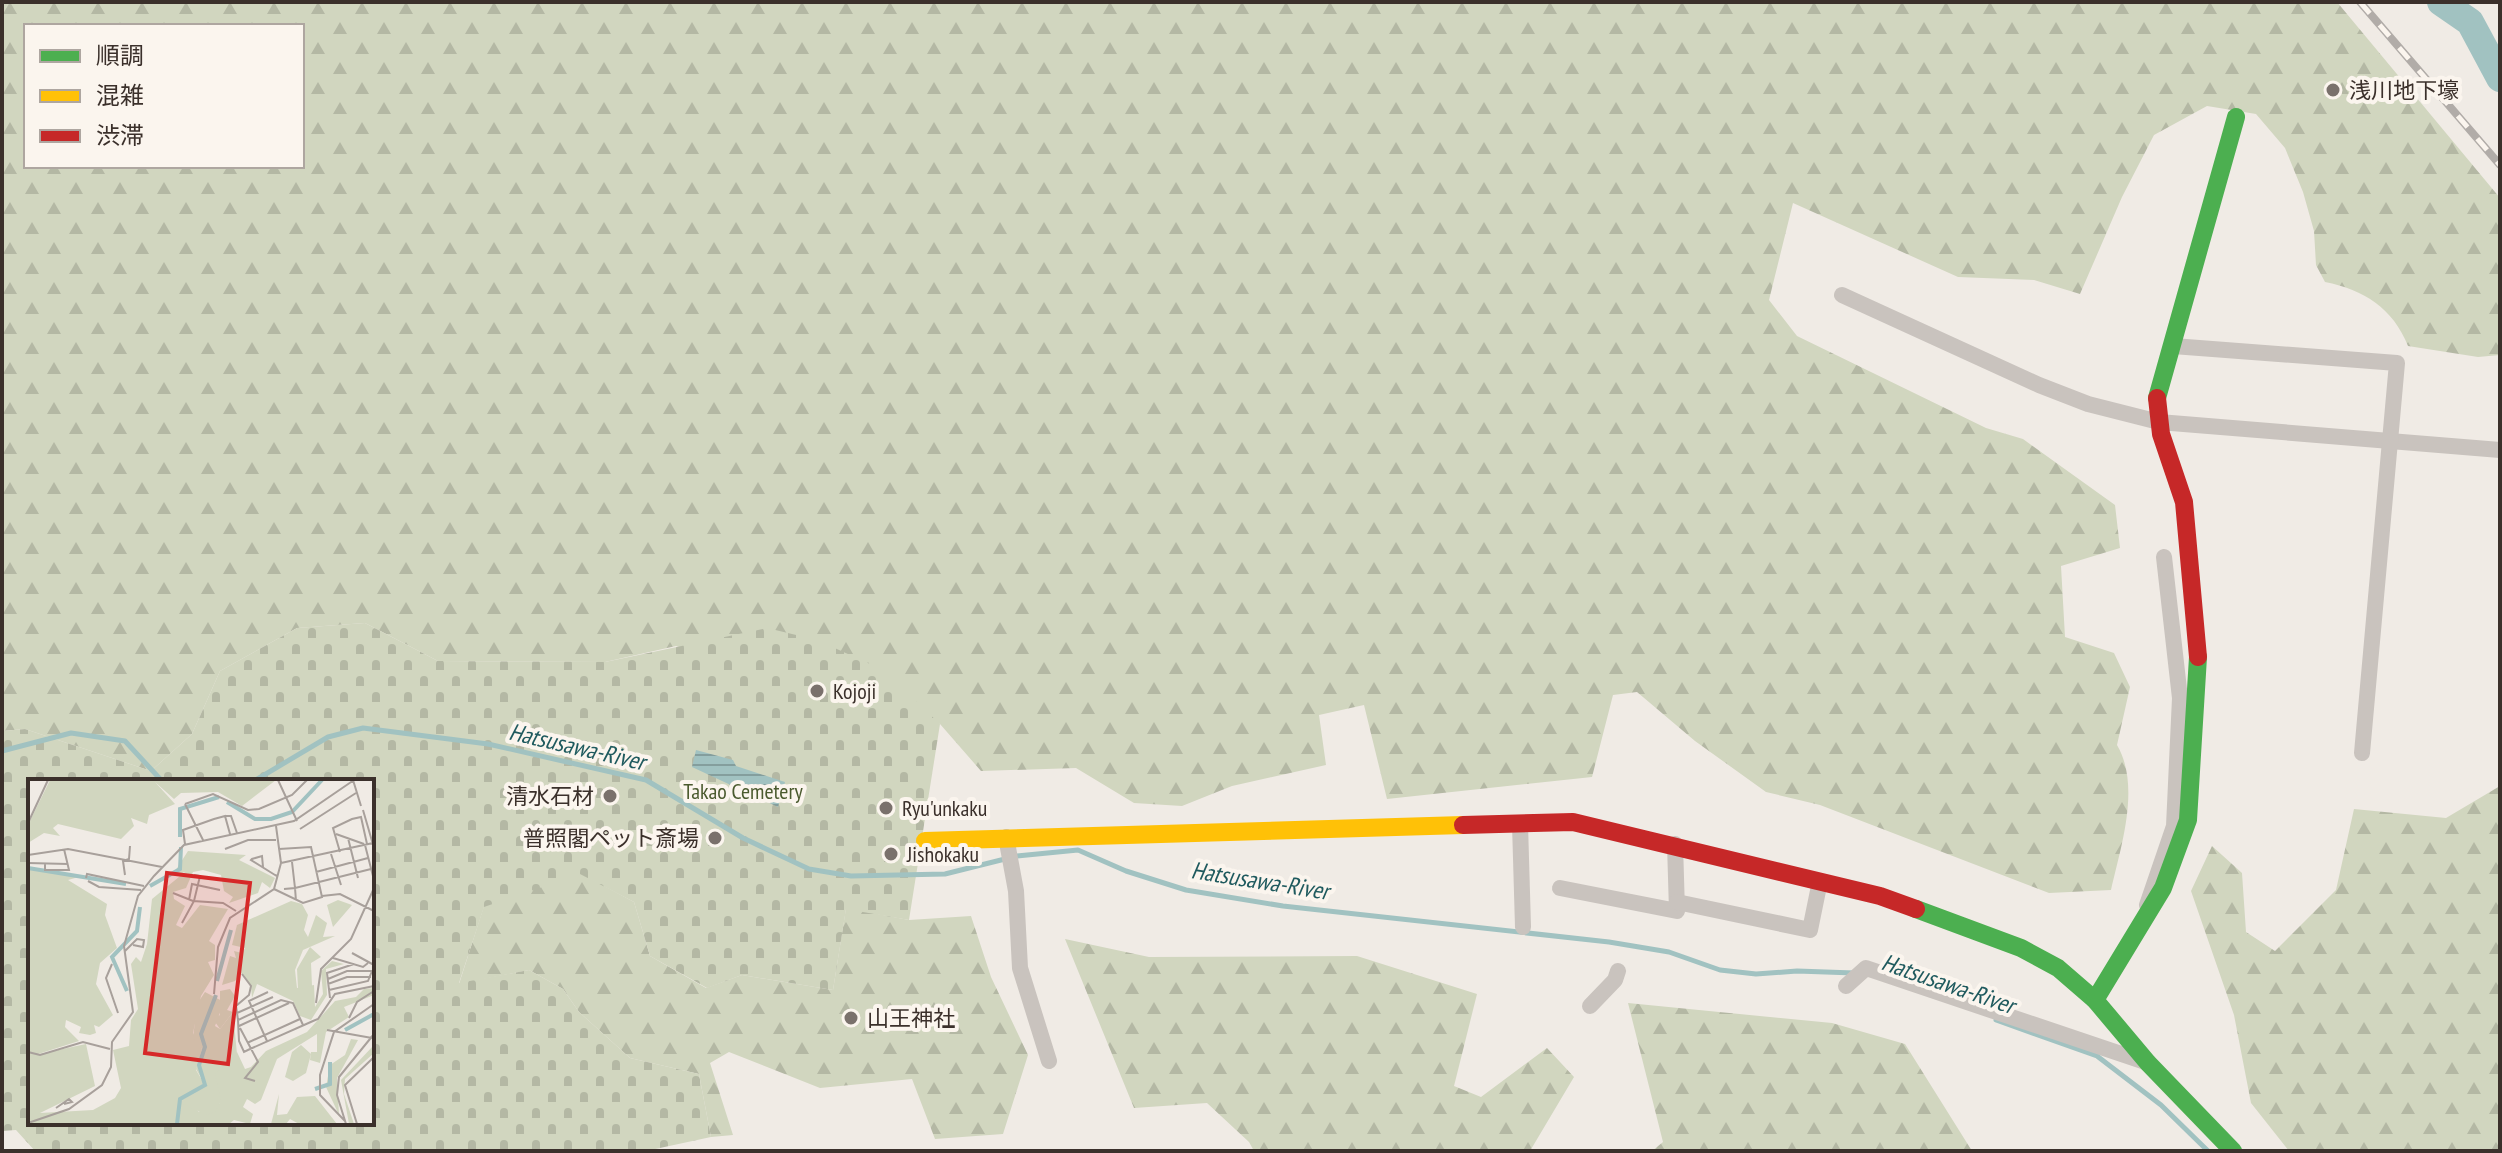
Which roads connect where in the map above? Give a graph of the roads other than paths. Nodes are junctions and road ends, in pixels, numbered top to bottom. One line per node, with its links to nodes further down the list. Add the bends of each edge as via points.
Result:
1 (2236, 117): 3 (street)
2 (1842, 295): 4 (street, via 2039,385)
3 (2173, 346): 4 (street, via 2157,396); 5 (street, via 2397,363)
4 (2159, 422): 5 (street); 16 (street, via 2184,502 2198,662 2188,820 2163,888)
5 (2389, 441): 6 (street); 8 (street)
6 (2500, 450)
7 (2164, 557): 16 (street, via 2179,674 2174,826)
8 (2362, 753)
9 (1520, 824): 11 (street, via 1573,822); 12 (street); 17 (street)
10 (925, 841): 12 (street)
11 (1675, 844): 13 (street); 15 (street)
12 (1009, 853): 22 (street, via 1020,968)
13 (1820, 881): 15 (street, via 1810,930); 20 (street, via 1992,935 2058,968)
14 (1560, 888): 15 (street, via 1677,911)
15 (1677, 902)
16 (2144, 918): 20 (street)
17 (1523, 927)
18 (1618, 971): 21 (street)
19 (1846, 986): 23 (street, via 1866,968)
20 (2095, 1000): 23 (street)
21 (1590, 1006)
22 (1049, 1061)
23 (2148, 1063): 24 (street)
24 (2233, 1151)

